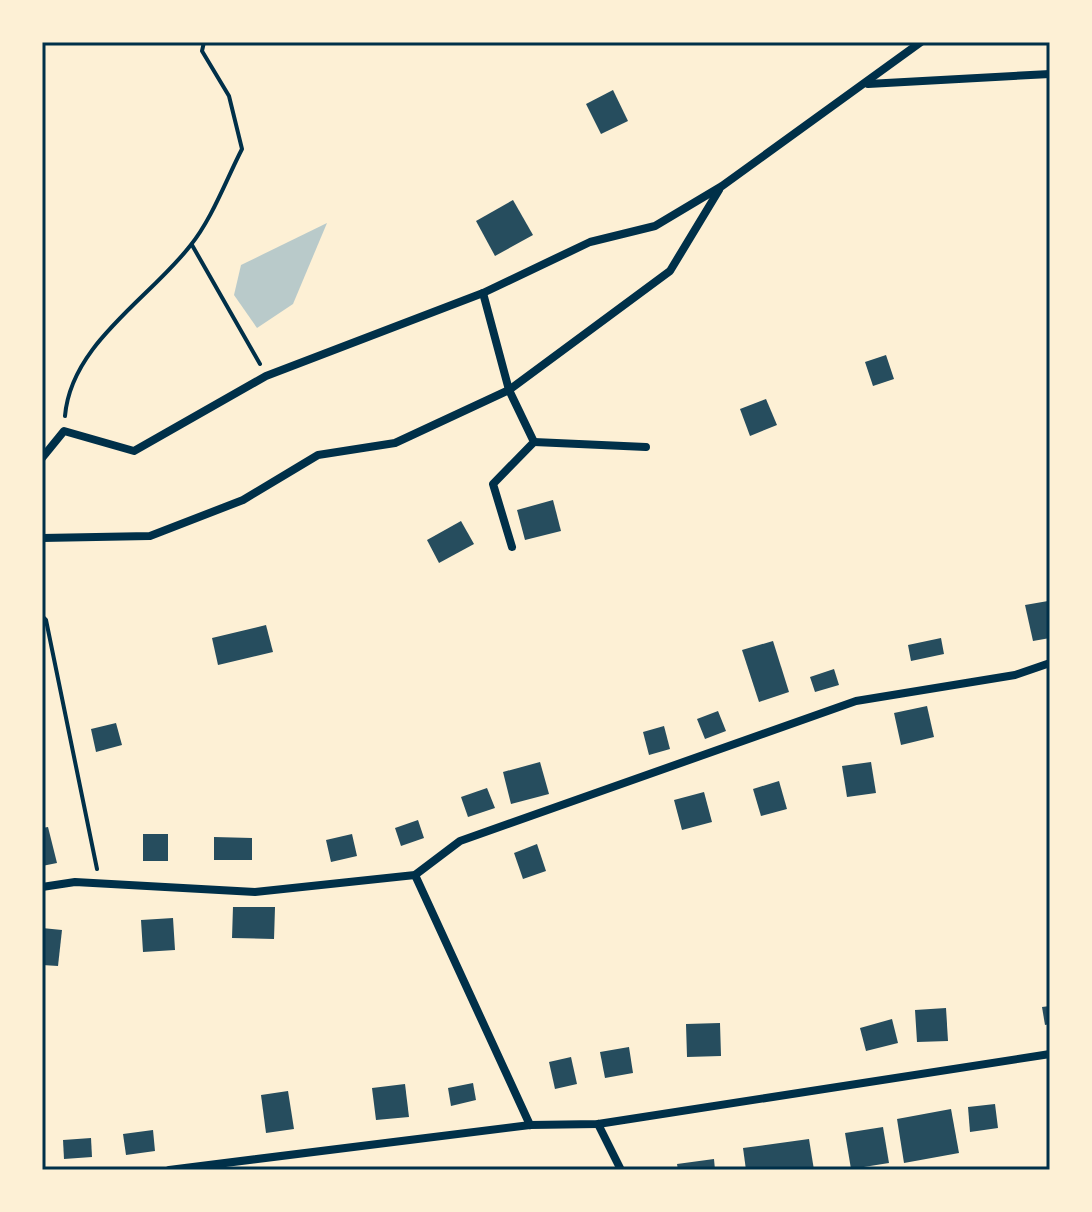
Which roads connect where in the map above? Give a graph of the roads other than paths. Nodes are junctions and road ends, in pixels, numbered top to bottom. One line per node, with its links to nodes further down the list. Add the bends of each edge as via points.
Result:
1 (921, 42): 3 (street)
2 (1050, 74): 3 (street)
3 (867, 84): 4 (street)
4 (722, 186): 5 (street, via 655,226 590,242); 6 (street, via 670,271)
5 (483, 293): 6 (street); 9 (street, via 266,376 134,451 64,431)
6 (509, 390): 7 (street); 10 (street, via 395,443 318,455 243,500 150,536)
7 (534, 442): 8 (street); 11 (street, via 493,484)
8 (646, 447)
9 (42, 458)
10 (42, 538)
11 (512, 547)
12 (1050, 663): 13 (street, via 1015,675 856,701 460,841)
13 (415, 875): 14 (street, via 255,892 75,882); 17 (street)
14 (42, 887)
15 (1050, 1054): 16 (street)
16 (598, 1124): 17 (street); 19 (street)
17 (530, 1125): 18 (street)
18 (169, 1170)
19 (621, 1170)

